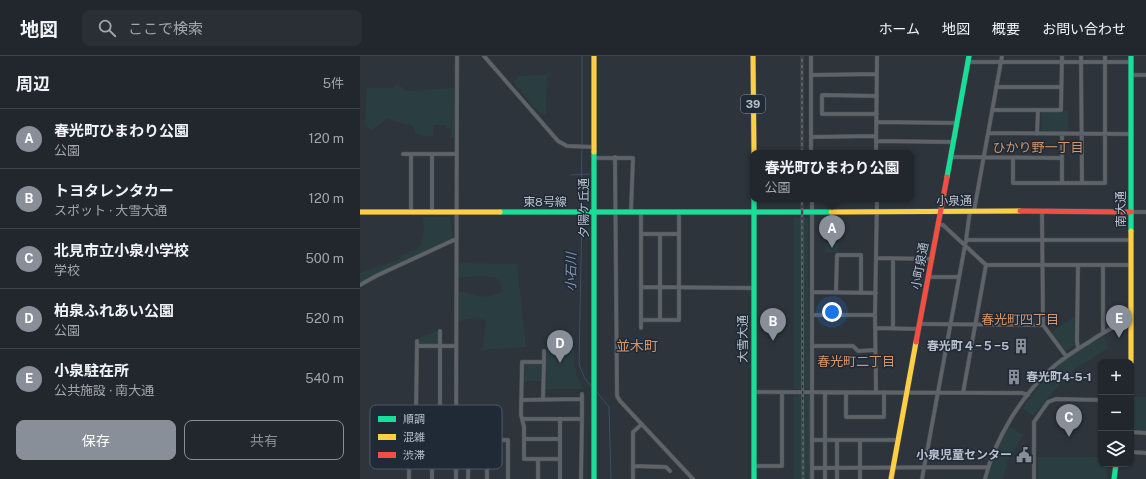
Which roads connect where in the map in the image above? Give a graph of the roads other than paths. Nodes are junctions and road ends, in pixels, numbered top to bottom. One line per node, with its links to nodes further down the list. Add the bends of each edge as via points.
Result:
1 (457, 56): 47 (street)
2 (484, 56): 40 (street, via 558,141 572,147)
3 (594, 56): 40 (main road, 夕陽ケ丘通)
4 (753, 56): 41 (main road, 39)
5 (811, 56): 19 (street)
6 (877, 56): 18 (street)
7 (969, 56): 13 (main road, 小町泉通)
8 (1002, 56): 14 (street)
9 (1062, 56): 15 (street)
10 (1081, 56): 16 (street)
11 (1105, 56): 17 (street)
12 (1131, 59): 17 (street); 20 (main road, 南大通)
13 (968, 62): 14 (street); 29 (main road, 小町泉通)
14 (1001, 62): 15 (street); 22 (street)
15 (1062, 62): 16 (street); 23 (street)
16 (1081, 62): 17 (street); 33 (street)
17 (1105, 62): 34 (street)
18 (877, 74): 19 (street); 24 (street)
19 (811, 75): 37 (street)
20 (1131, 75): 21 (street); 35 (main road, 南大通)
21 (1146, 75)
22 (996, 86): 23 (street); 25 (street)
23 (1062, 87): 26 (street, via 1061,110)
24 (877, 96): 27 (street); 27 (street, via 822,95 822,114)
25 (992, 110): 26 (street); 30 (street)
26 (1038, 110): 31 (street)
27 (877, 114): 28 (street)
28 (877, 122): 29 (street); 36 (street)
29 (956, 122): 39 (main road, 小町泉通)
30 (988, 133): 31 (street); 50 (street)
31 (1037, 134): 32 (street)
32 (1062, 134): 33 (street); 53 (street)
33 (1082, 134): 34 (street); 55 (street)
34 (1105, 134): 35 (street); 55 (street, via 1105,183)
35 (1130, 134): 73 (main road, 南大通)
36 (876, 136): 37 (street); 38 (street)
37 (811, 137): 42 (street)
38 (876, 141): 39 (street); 43 (street)
39 (953, 142): 49 (main road, 小町泉通)
40 (594, 147): 51 (main road, 夕陽ケ丘通)
41 (754, 150)
42 (811, 150)
43 (876, 150)
44 (403, 154): 45 (street)
45 (411, 154): 46 (street); 64 (street)
46 (432, 154): 47 (street); 65 (street)
47 (456, 154): 66 (street)
48 (615, 157): 51 (street); 68 (street); 69 (street, via 633,158)
49 (950, 157): 50 (street); 61 (main road, 小町泉通)
50 (983, 157): 52 (street); 62 (street)
51 (594, 158): 67 (main road, 夕陽ケ丘通)
52 (1013, 158): 53 (street); 54 (street, via 1013,183)
53 (1061, 158): 54 (street)
54 (1062, 183): 55 (street)
55 (1082, 183)
56 (754, 202): 71 (main road, 大雪大通)
57 (812, 202): 59 (street)
58 (876, 202): 60 (street)
59 (812, 211): 60 (main road, 小泉通); 71 (main road, 小泉通); 100 (street)
60 (876, 211): 61 (main road, 小泉通); 85 (street)
61 (940, 211): 62 (main road, 小泉通); 76 (main road, 小町泉通)
62 (972, 211): 72 (main road, 小泉通); 81 (street)
63 (360, 212): 64 (main road, 東8号線)
64 (411, 212): 65 (main road, 東8号線)
65 (432, 212): 66 (main road, 東8号線)
66 (456, 212): 67 (main road, 東8号線); 80 (street)
67 (594, 212): 68 (main road, 東8号線); 181 (main road, 夕陽ケ丘通)
68 (615, 212): 69 (main road, 東8号線); 151 (street, via 616,391 620,401)
69 (631, 212): 70 (main road, 東8号線)
70 (641, 212): 75 (main road, 東8号線); 77 (street)
71 (754, 212): 75 (main road, 東8号線); 99 (main road, 大雪大通)
72 (1042, 212): 73 (main road, 小泉通); 82 (street)
73 (1131, 212): 74 (street); 83 (main road, 南大通)
74 (1146, 212)
75 (679, 213): 79 (street)
76 (938, 224): 84 (street); 87 (main road, 小町泉通)
77 (641, 234): 78 (street); 96 (street)
78 (660, 234): 79 (street); 97 (street)
79 (679, 234): 98 (street)
80 (456, 239): 95 (street); 121 (street)
81 (966, 240): 82 (street); 84 (street)
82 (1042, 240): 83 (street); 89 (street)
83 (1131, 240): 92 (main road, 南大通)
84 (965, 245): 88 (street); 94 (street)
85 (876, 258): 86 (street); 103 (street)
86 (892, 259): 87 (street); 115 (street)
87 (932, 259): 93 (main road, 小町泉通)
88 (986, 265): 89 (street); 109 (street)
89 (1042, 265): 90 (street); 111 (street)
90 (1078, 265): 91 (street); 123 (street)
91 (1103, 265): 92 (street); 117 (street)
92 (1131, 265): 110 (main road, 南大通)
93 (928, 277): 94 (street); 112 (main road, 小町泉通)
94 (959, 277): 108 (street)
95 (360, 285)
96 (641, 287): 97 (street); 106 (street)
97 (660, 288): 98 (street); 107 (street)
98 (678, 288): 99 (street); 107 (street, via 679,320)
99 (753, 288): 129 (main road, 大雪大通)
100 (812, 292): 101 (street); 104 (street)
101 (836, 292): 102 (street); 102 (street, via 837,255 861,255)
102 (861, 292): 103 (street)
103 (876, 293): 105 (street)
104 (812, 315): 105 (street); 122 (street)
105 (875, 315): 114 (street)
106 (641, 320): 107 (street); 113 (street)
107 (660, 320)
108 (950, 324): 109 (street); 112 (street); 139 (street)
109 (976, 324): 111 (street); 137 (street)
110 (1130, 324): 117 (street, via 1118,325); 127 (main road, 南大通)
111 (1043, 325): 126 (street)
112 (919, 327): 115 (street); 136 (main road, 小町泉通)
113 (641, 328)
114 (875, 328): 115 (street); 124 (street)
115 (893, 328)
116 (440, 331): 120 (street)
117 (1103, 333): 123 (street)
118 (417, 341): 119 (street)
119 (417, 346): 120 (street); 145 (street)
120 (440, 346): 121 (street); 146 (street)
121 (456, 346): 147 (street)
122 (812, 346): 124 (street, via 853,346 858,350); 131 (street)
123 (1078, 348): 126 (street)
124 (875, 350): 133 (street)
125 (544, 351): 128 (street)
126 (1066, 356): 140 (street)
127 (1131, 359)
128 (544, 362): 141 (street); 142 (street, via 522,362)
129 (754, 392): 130 (street); 167 (main road, 大雪大通)
130 (782, 392): 131 (street); 167 (street, via 782,466)
131 (812, 392): 132 (street); 157 (street)
132 (825, 392): 135 (street); 158 (street)
133 (876, 392): 134 (street); 135 (street)
134 (884, 392): 135 (street, via 884,417 846,417); 136 (street)
135 (846, 393)
136 (907, 393): 139 (street); 161 (main road, 小町泉通)
137 (962, 393): 139 (street); 140 (street)
138 (582, 394): 143 (street)
139 (938, 394): 168 (street)
140 (1028, 395): 169 (street, via 1004,431)
141 (544, 399): 142 (street); 143 (street)
142 (521, 400): 148 (street)
143 (582, 400): 150 (street)
144 (1098, 400): 192 (street, via 1056,399 1048,402 1034,422)
145 (416, 405)
146 (440, 405)
147 (456, 405)
148 (522, 419): 149 (street); 154 (street)
149 (560, 419): 150 (street); 155 (street)
150 (582, 419): 180 (street)
151 (642, 424): 166 (street, via 633,432); 183 (street)
152 (1134, 432): 153 (street)
153 (1146, 432)
154 (524, 439): 155 (street); 164 (street, via 524,459)
155 (560, 439): 165 (street)
156 (502, 440): 177 (street, via 508,440)
157 (812, 440): 158 (street); 171 (street)
158 (825, 440): 159 (street); 172 (street)
159 (837, 440): 160 (street); 173 (street)
160 (860, 440): 161 (street); 175 (street)
161 (899, 440): 174 (main road, 小町泉通)
162 (1134, 452): 163 (street)
163 (1146, 453)
164 (538, 459): 165 (street); 178 (street)
165 (560, 459): 179 (street)
166 (633, 466): 176 (street, via 666,467); 182 (street)
167 (754, 466): 184 (main road, 大雪大通)
168 (925, 466): 169 (street); 174 (street); 190 (street)
169 (988, 467): 191 (street)
170 (1116, 467): 193 (main road)
171 (812, 468): 172 (street); 185 (street)
172 (825, 468): 173 (street); 186 (street)
173 (837, 468): 175 (street); 187 (street)
174 (893, 468): 175 (street); 189 (main road, 小町泉通)
175 (860, 469): 188 (street)
176 (670, 471)
177 (508, 479)
178 (538, 479)
179 (560, 479)
180 (581, 479)
181 (594, 479)
182 (633, 479)
183 (693, 479)
184 (754, 479)
185 (812, 479)
186 (825, 479)
187 (837, 479)
188 (860, 479)
189 (891, 479)
190 (922, 479)
191 (985, 479)
192 (1034, 479)
193 (1114, 479)

